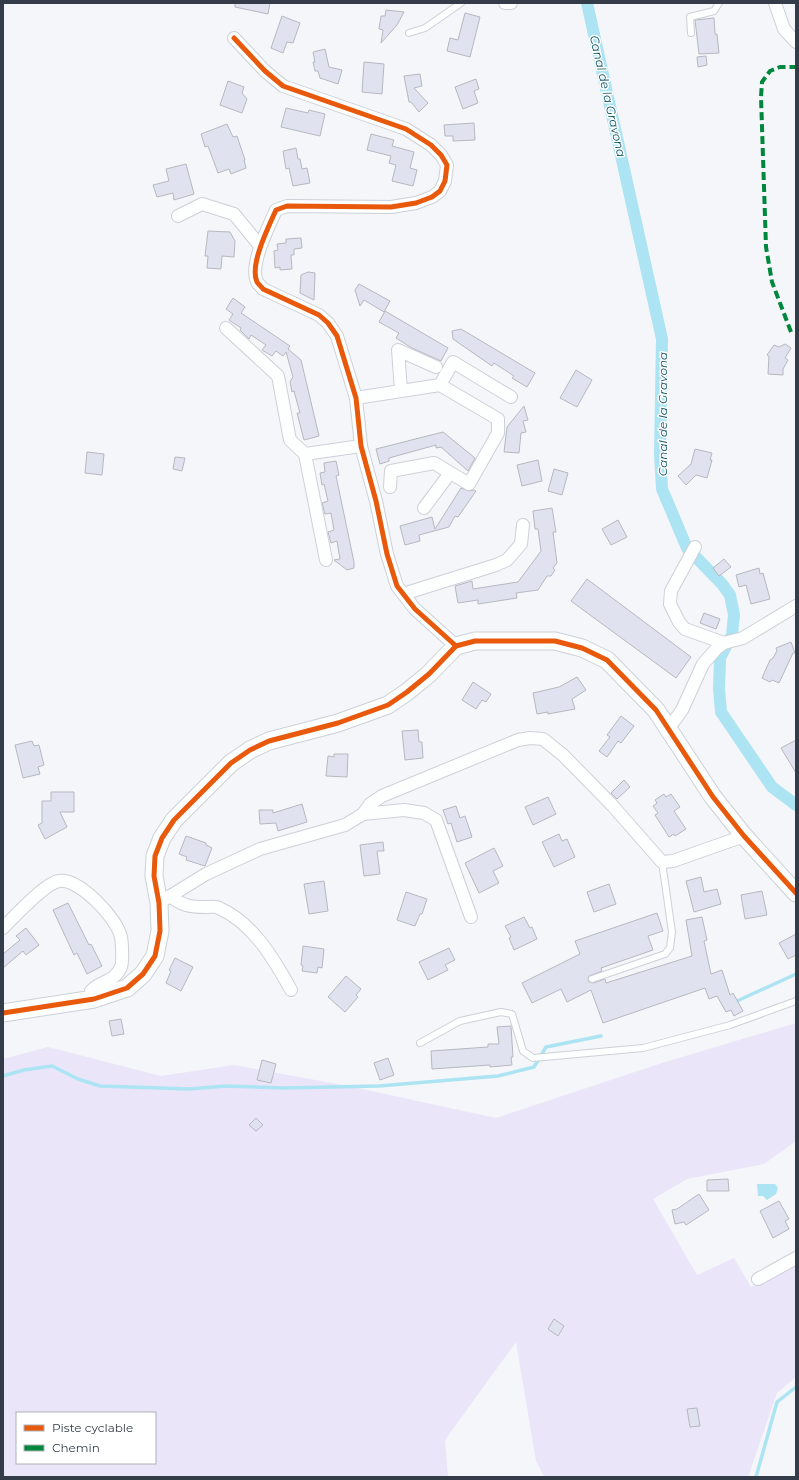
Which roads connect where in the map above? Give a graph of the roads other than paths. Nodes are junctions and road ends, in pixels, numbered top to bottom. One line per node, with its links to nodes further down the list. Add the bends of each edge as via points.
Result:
1 (461, 3): 6 (lane, via 425,28)
2 (505, 3): 3 (street)
3 (511, 3)
4 (719, 3): 7 (lane, via 714,11 690,16)
5 (775, 3): 9 (street, via 784,29)
6 (408, 33)
7 (691, 33)
8 (234, 38): 11 (street, via 265,72 284,86 406,129 431,145 447,165 445,181 440,191 416,203 391,207 287,206 276,210)
9 (796, 42)
10 (178, 216): 11 (street, via 202,204 234,214)
11 (260, 246): 17 (street, via 256,269 257,281 263,289 319,315 328,323 337,336)
12 (226, 328): 19 (street, via 278,376 290,440)
13 (436, 367): 15 (street, via 398,350)
14 (440, 384): 15 (street); 16 (street, via 453,362); 20 (street, via 498,419 498,433 469,484)
15 (401, 390): 17 (street)
16 (511, 397)
17 (356, 398): 18 (street)
18 (362, 446): 19 (street); 26 (street, via 387,554 397,586)
19 (305, 454): 25 (street)
20 (450, 473): 21 (street, via 434,464 391,471); 22 (street)
21 (390, 487)
22 (424, 508)
23 (523, 525): 26 (street, via 521,544 507,560)
24 (692, 552): 28 (street, via 671,592 670,604 685,629)
25 (326, 560)
26 (403, 594): 29 (street, via 415,609)
27 (796, 606): 28 (street, via 743,638)
28 (724, 643): 30 (street, via 703,664 682,710)
29 (456, 646): 30 (street, via 475,641 555,641 582,648 607,660 656,710); 35 (street, via 429,674 388,705 338,723 269,742 250,750 231,764 174,820 162,838 155,856 154,876)
30 (669, 728): 32 (street, via 713,796)
31 (363, 814): 33 (street, via 370,804 382,796 518,740 543,740 563,755); 35 (street, via 345,825 260,849 206,874); 36 (street, via 404,810 424,813 436,820)
32 (744, 836): 33 (street, via 673,861); 34 (street)
33 (662, 862): 38 (lane, via 672,932 670,948 665,954)
34 (796, 893)
35 (164, 900): 39 (street, via 194,907 218,907 241,922 271,954); 40 (street, via 155,956 143,974 127,988)
36 (471, 918)
37 (3, 928): 40 (street, via 47,886 59,881 72,883 90,896 108,913 121,937 121,967 112,979 96,985 91,991)
38 (592, 979)
39 (292, 990)
40 (94, 999): 42 (street)
41 (796, 1001): 43 (lane, via 730,1025 643,1048 533,1058 523,1051 512,1014 501,1012 460,1021)
42 (3, 1013)
43 (420, 1043)
44 (796, 1258): 45 (street)
45 (758, 1279)

